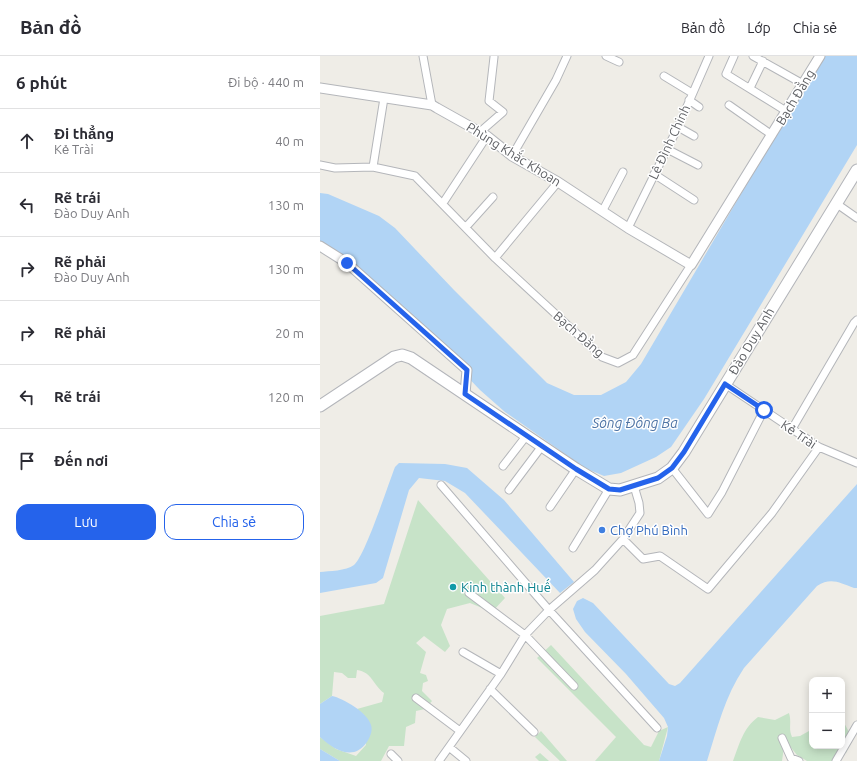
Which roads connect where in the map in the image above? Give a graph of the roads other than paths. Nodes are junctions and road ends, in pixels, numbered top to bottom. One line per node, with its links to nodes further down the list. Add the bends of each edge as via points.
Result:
1 (424, 56): 18 (street)
2 (567, 56): 27 (street)
3 (606, 56): 10 (street)
4 (709, 56): 15 (street, Lê Đình Chinh)
5 (734, 56): 14 (street, via 726,74)
6 (753, 56): 9 (street)
7 (820, 56): 12 (street, Bạch Đằng)
8 (494, 57): 23 (street, via 489,101 504,112)
9 (763, 61): 12 (street); 14 (street)
10 (619, 62)
11 (664, 76): 15 (street)
12 (803, 84): 21 (street, Bạch Đằng)
13 (320, 88): 16 (street, Phùng Khắc Khoan)
14 (750, 88): 21 (street)
15 (692, 93): 17 (street, Lê Đình Chinh)
16 (384, 98): 18 (street, Phùng Khắc Khoan); 30 (street)
17 (689, 100): 20 (street); 22 (street, Lê Đình Chinh)
18 (432, 105): 23 (street, Phùng Khắc Khoan)
19 (729, 105): 24 (street)
20 (698, 106)
21 (786, 111): 24 (street, Bạch Đằng)
22 (678, 127): 25 (street); 26 (street, Lê Đình Chinh)
23 (483, 134): 27 (street, Phùng Khắc Khoan); 37 (street)
24 (772, 135): 45 (street, Bạch Đằng)
25 (694, 136)
26 (667, 150): 29 (street); 33 (street, Lê Đình Chinh)
27 (512, 156): 34 (street, Phùng Khắc Khoan)
28 (320, 165): 30 (street, Bạch Đằng, via 335,168)
29 (698, 165)
30 (373, 167): 37 (street, Bạch Đằng, via 415,176)
31 (857, 170): 38 (main road, Đào Duy Anh)
32 (623, 172): 39 (street)
33 (654, 174): 36 (street); 42 (street, Lê Đình Chinh)
34 (558, 182): 39 (street, Phùng Khắc Khoan); 44 (street)
35 (493, 198): 41 (street)
36 (694, 200)
37 (443, 203): 41 (street, Bạch Đằng)
38 (837, 204): 40 (street); 47 (main road, Đào Duy Anh)
39 (603, 210): 42 (street, Phùng Khắc Khoan)
40 (857, 218)
41 (466, 227): 44 (street, Bạch Đằng)
42 (628, 228): 45 (street, Phùng Khắc Khoan)
43 (320, 246): 48 (street, via 347,263 467,370)
44 (494, 258): 45 (street, Bạch Đằng, via 602,356 618,364 633,355)
45 (691, 265)
46 (857, 320): 51 (street)
47 (725, 384): 50 (street, Kẻ Trài); 57 (main road, Đào Duy Anh)
48 (465, 394): 49 (main road, via 411,358 402,356 394,357); 52 (main road)
49 (320, 406)
50 (764, 410): 51 (street, Kẻ Trài); 57 (street, via 708,514)
51 (792, 429): 54 (street, Kẻ Trài)
52 (527, 435): 53 (main road); 56 (street)
53 (542, 446): 58 (main road); 62 (street)
54 (819, 447): 55 (street, Kẻ Trài); 64 (street, via 772,513 708,589 660,556 643,559)
55 (857, 463)
56 (503, 466)
57 (672, 468): 60 (main road, Đào Duy Anh, via 658,478)
58 (576, 469): 61 (main road); 63 (street)
59 (441, 485): 67 (street)
60 (634, 486): 61 (main road, Đào Duy Anh, via 620,490); 64 (street, via 640,513)
61 (609, 489): 65 (street)
62 (509, 490)
63 (550, 507)
64 (623, 539): 67 (street, via 595,570)
65 (573, 548)
66 (468, 593): 68 (street)
67 (549, 610): 68 (street); 75 (street)
68 (525, 635): 70 (street); 71 (street)
69 (463, 652): 70 (street)
70 (501, 674): 72 (street)
71 (574, 686)
72 (490, 689): 76 (street); 77 (street)
73 (416, 698): 76 (street)
74 (857, 725): 85 (street)
75 (657, 728)
76 (460, 731): 79 (street)
77 (534, 732)
78 (782, 738): 84 (street, via 791,758)
79 (449, 747): 82 (street); 83 (street)
80 (391, 754): 81 (street)
81 (398, 761)
82 (439, 761)
83 (466, 761)
84 (799, 761)
85 (836, 761)

